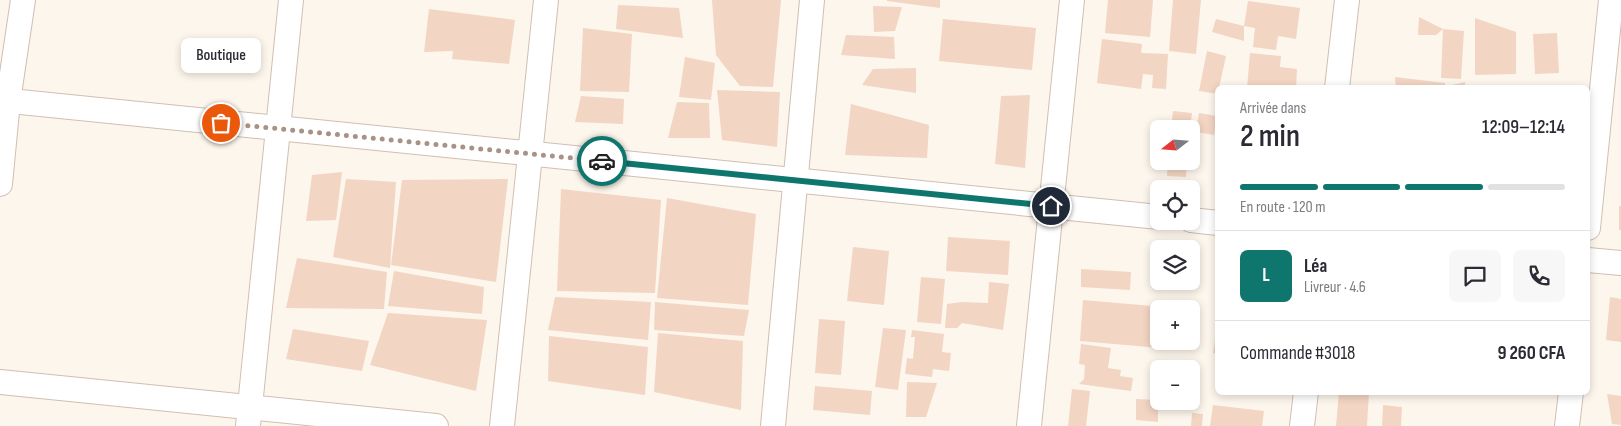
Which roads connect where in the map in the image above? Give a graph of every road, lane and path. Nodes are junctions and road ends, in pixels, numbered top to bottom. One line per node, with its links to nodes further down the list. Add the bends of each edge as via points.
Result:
1 (23, 0): 10 (street)
2 (291, 0): 11 (street)
3 (546, 0): 12 (street)
4 (812, 0): 13 (street)
5 (1072, 0): 15 (street)
6 (1346, 0): 9 (street)
7 (1612, 0): 8 (street); 16 (street)
8 (1621, 1)
9 (1337, 85)
10 (4, 101): 11 (street); 14 (street)
11 (278, 129): 12 (street); 25 (street)
12 (530, 154): 13 (street); 27 (street)
13 (796, 182): 15 (street); 28 (street)
14 (0, 184)
15 (1051, 206): 17 (street); 29 (street)
16 (1590, 209)
17 (1150, 216)
18 (1200, 221): 19 (street)
19 (1215, 223)
20 (1590, 260): 21 (street)
21 (1621, 263)
22 (0, 382): 25 (street)
23 (1306, 395): 30 (street)
24 (1571, 395): 31 (street)
25 (249, 417): 26 (street)
26 (436, 426)
27 (502, 426)
28 (773, 426)
29 (1029, 426)
30 (1302, 426)
31 (1567, 426)

